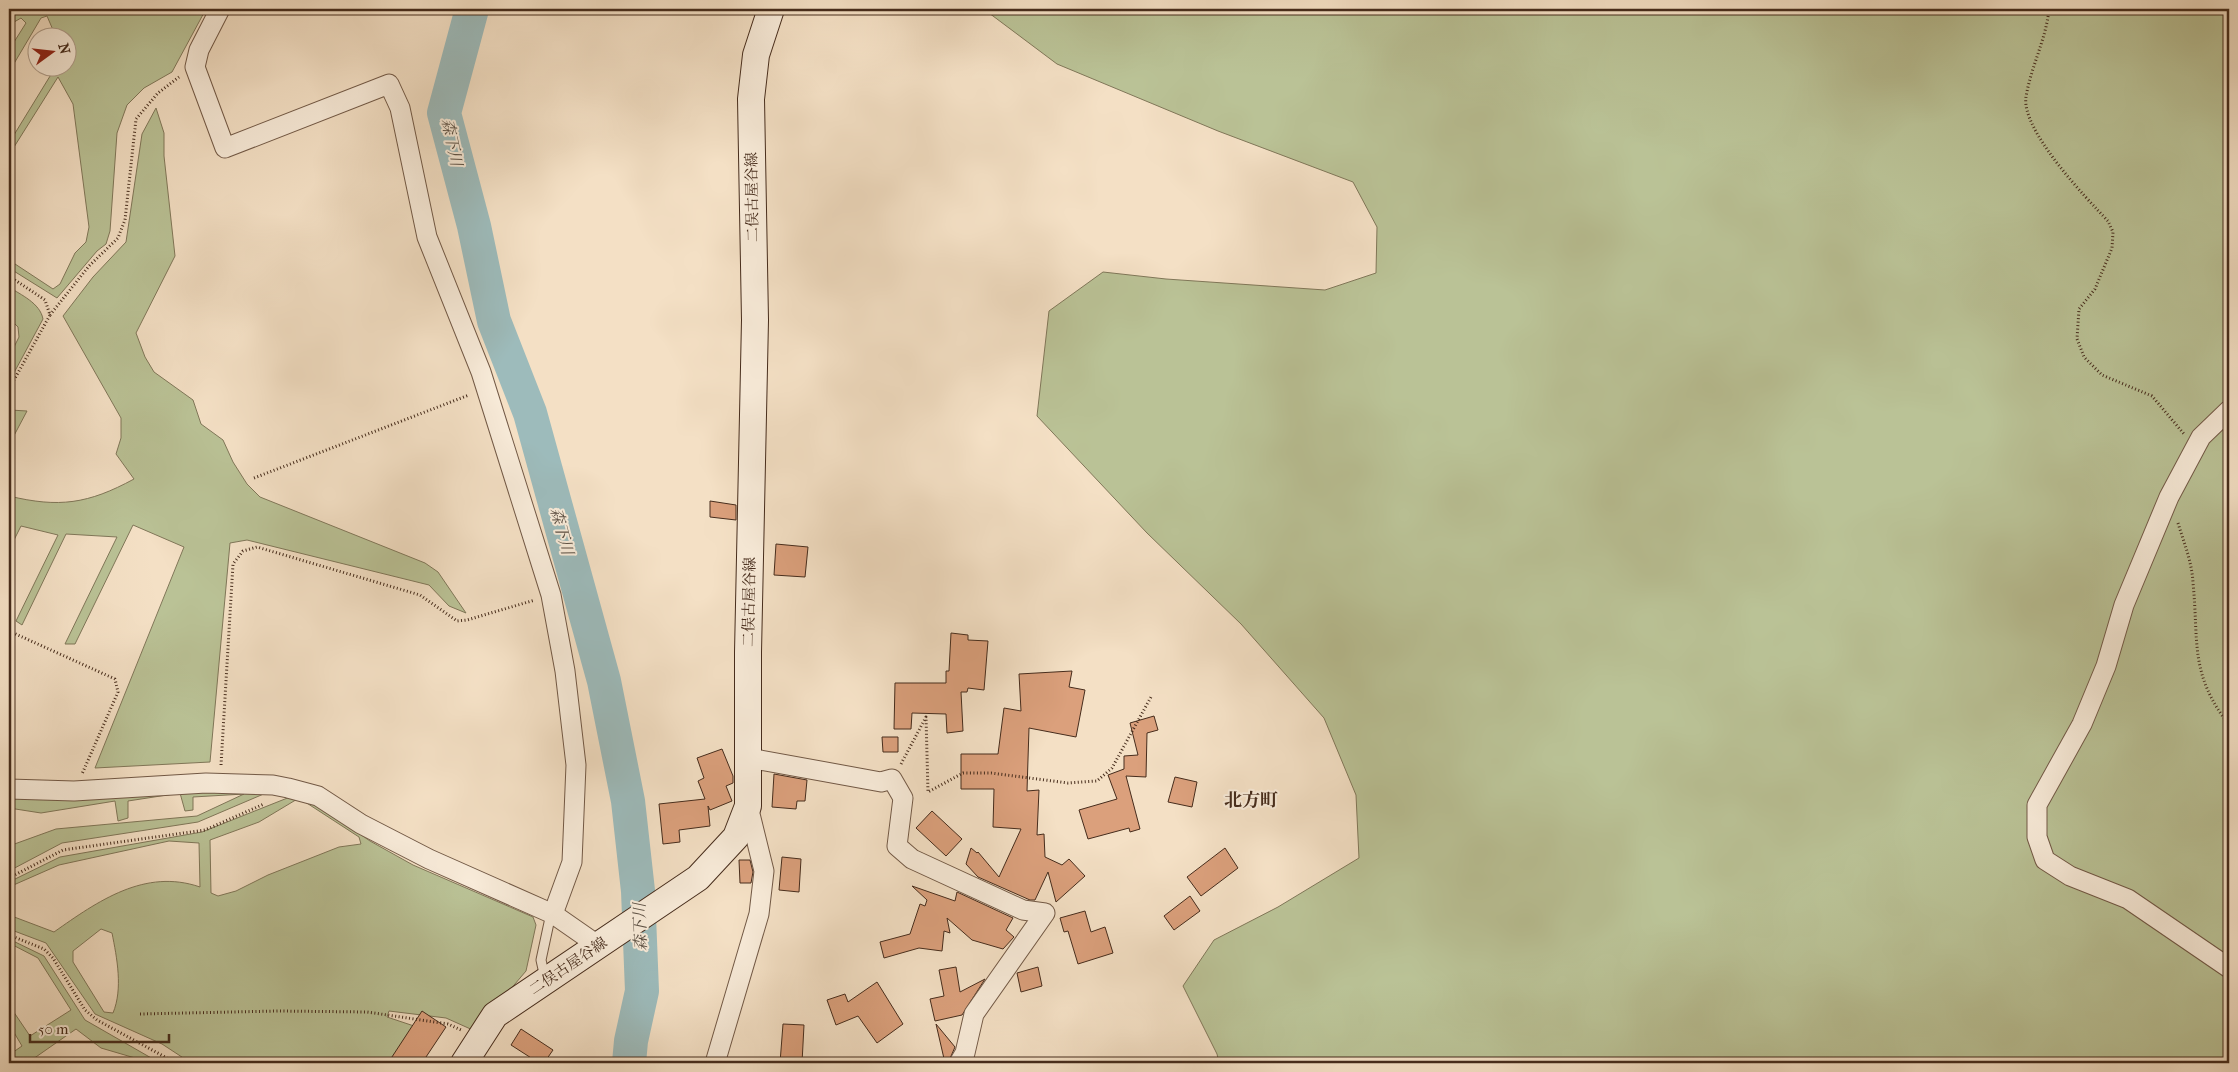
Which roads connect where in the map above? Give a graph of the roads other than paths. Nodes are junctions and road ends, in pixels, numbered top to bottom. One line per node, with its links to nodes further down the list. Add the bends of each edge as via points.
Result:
1 (220, 9): 7 (street, via 199,50 195,67 225,148 389,84 400,108 427,237 486,388 550,595 566,671 576,765 572,862)
2 (771, 9): 4 (main road, 二俣古屋谷線, via 756,55 751,99 755,320)
3 (2229, 410): 9 (street, via 2201,437 2169,497 2124,605 2106,666 2082,724 2037,805 2036,838 2045,860 2070,876 2128,899)
4 (749, 758): 6 (main road, 二俣古屋谷線); 13 (street, via 881,782 892,779 903,798 897,846 912,859 1023,910 1045,912 974,1014 965,1053)
5 (9, 789): 7 (street, via 74,791 192,783 288,788 318,796 361,824)
6 (748, 806): 8 (main road, 二俣古屋谷線, via 736,837 698,878); 12 (street, via 764,871 759,914)
7 (553, 914): 8 (street); 10 (lane, via 541,960)
8 (599, 946): 10 (main road, 二俣古屋谷線)
9 (2229, 968)
10 (546, 981): 11 (main road, 二俣古屋谷線, via 495,1015)
11 (464, 1063)
12 (715, 1063)
13 (958, 1063)

